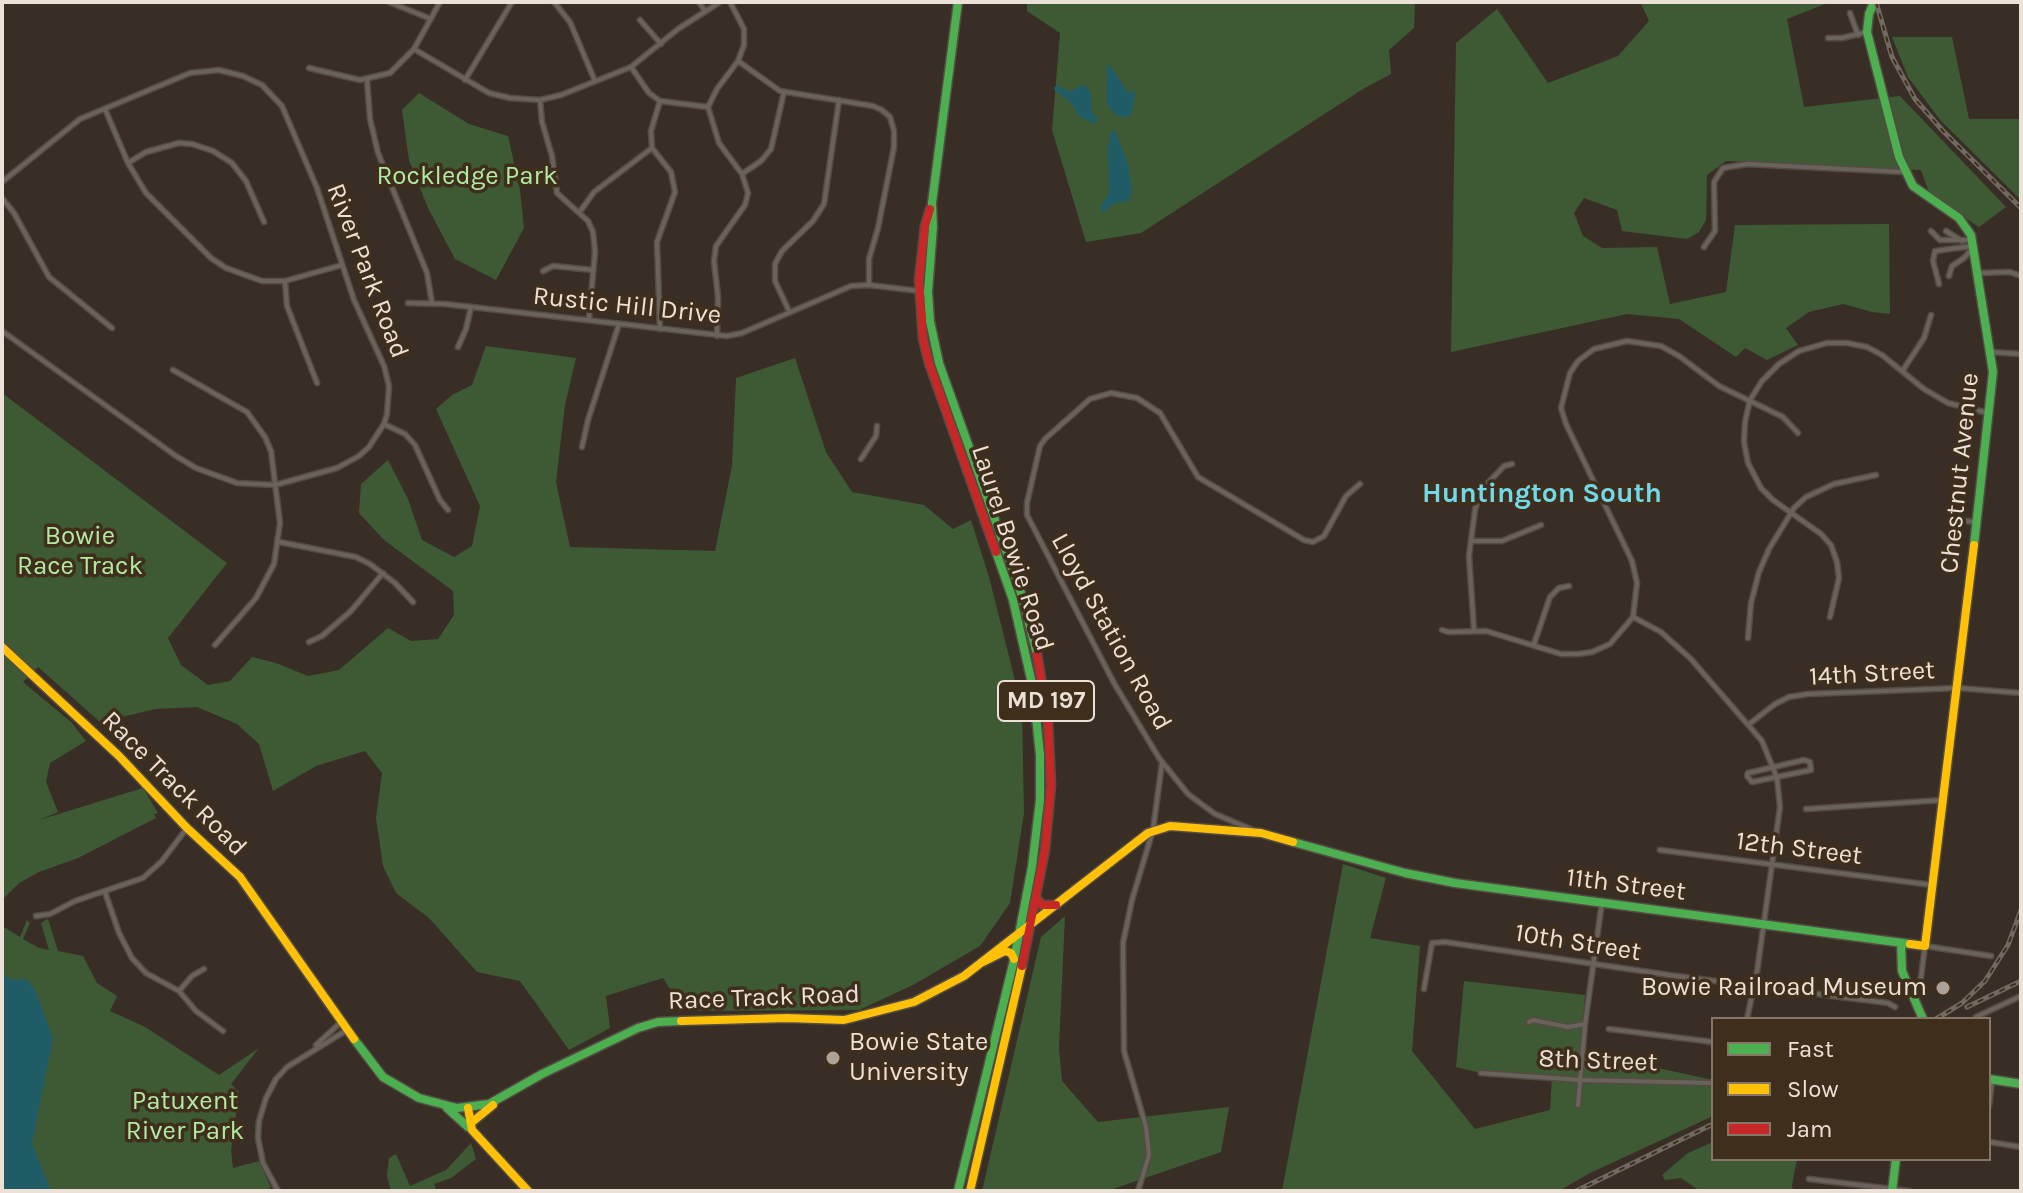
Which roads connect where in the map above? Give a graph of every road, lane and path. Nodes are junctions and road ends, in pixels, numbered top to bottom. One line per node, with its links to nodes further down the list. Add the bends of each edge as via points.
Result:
1 (389, 2): 12 (street)
2 (440, 2): 12 (street)
3 (512, 2): 22 (street)
4 (554, 2): 23 (street, via 570,22)
5 (699, 2): 10 (street)
6 (720, 2): 10 (street)
7 (730, 2): 18 (street, via 745,34)
8 (958, 2): 52 (main road, Laurel Bowie Road / MD 197)
9 (1874, 2): 14 (main road)
10 (705, 11): 16 (street)
11 (1850, 13): 14 (street)
12 (431, 19): 17 (street)
13 (640, 20): 16 (street)
14 (1863, 34): 15 (street); 32 (main road)
15 (1828, 38)
16 (661, 44): 19 (street)
17 (414, 49): 21 (street, via 394,70); 22 (street)
18 (738, 61): 24 (street); 28 (street)
19 (631, 67): 23 (street); 27 (street)
20 (309, 68): 21 (street)
21 (367, 80): 54 (street, via 378,153 427,273)
22 (465, 80): 25 (street, via 504,97)
23 (595, 81): 25 (street)
24 (784, 92): 26 (street); 33 (street, via 771,149)
25 (540, 100): 36 (street, via 555,188)
26 (839, 100): 51 (street, via 879,108 890,117 894,131 869,259); 56 (street, via 824,204 775,264 775,281)
27 (660, 101): 28 (street); 30 (street)
28 (708, 107): 33 (street, via 719,143)
29 (105, 109): 31 (street); 34 (street, River Park Road, via 65,129); 43 (street, River Park Road, via 199,71 233,73 262,85 289,119)
30 (652, 148): 36 (street, via 594,192); 61 (street, via 675,186 656,251)
31 (128, 163): 37 (street, via 165,145 192,144 213,151 246,181); 49 (street, via 146,193 211,258 245,277)
32 (1905, 172): 41 (main road, via 1916,189 1959,218); 42 (street, via 1747,164 1723,168 1714,182 1715,231)
33 (742, 174): 63 (street, via 748,186 746,202 715,254)
34 (2, 182)
35 (2, 198): 60 (street, via 49,277)
36 (579, 213): 44 (street, via 593,232)
37 (264, 222)
38 (1931, 231): 40 (street, via 1940,240)
39 (1946, 231): 40 (street)
40 (1962, 241): 41 (street)
41 (1974, 243): 46 (main road, Chestnut Avenue); 47 (street); 50 (street, via 1935,251)
42 (1704, 247)
43 (342, 265): 49 (street); 72 (street, River Park Road, via 388,377)
44 (593, 270): 45 (street, via 553,266); 58 (street)
45 (543, 271)
46 (1979, 273): 48 (street); 65 (main road, Chestnut Avenue)
47 (1949, 276)
48 (2021, 276)
49 (285, 281): 69 (street, via 287,306)
50 (1939, 284)
51 (869, 285): 52 (street, Rustic Hill Drive); 56 (street, Rustic Hill Drive, via 842,289)
52 (923, 291): 115 (main road, Laurel Bowie Road / MD 197, via 939,363 1021,593 1042,676 1051,785); 121 (main road, Laurel Bowie Road / MD 197, via 922,329 929,363 1013,600 1033,688 1040,800)
53 (408, 303): 54 (street, Rustic Hill Drive)
54 (432, 303): 55 (street, Rustic Hill Drive)
55 (471, 307): 58 (street, Rustic Hill Drive); 64 (street)
56 (789, 312): 63 (street, Rustic Hill Drive, via 742,333)
57 (1931, 315): 68 (street, via 1924,338)
58 (589, 320): 59 (street, Rustic Hill Drive)
59 (619, 324): 61 (street, Rustic Hill Drive); 75 (street)
60 (112, 328)
61 (660, 329): 63 (street, Rustic Hill Drive)
62 (2, 331): 80 (street, via 196,468 237,483)
63 (717, 336)
64 (458, 347)
65 (1991, 352): 66 (street); 71 (main road, Chestnut Avenue)
66 (2021, 354)
67 (173, 370): 80 (street, via 237,404 255,421 271,451)
68 (1903, 370): 70 (street, via 1867,347 1817,345 1779,364); 71 (street, via 1941,400)
69 (317, 383)
70 (1750, 400): 74 (street, via 1783,417); 82 (street, via 1744,434 1748,463 1761,488); 91 (street, via 1719,386 1671,351 1639,341 1594,349 1570,373 1563,418 1632,561 1637,583)
71 (1988, 413): 84 (main road, Chestnut Avenue)
72 (384, 424): 80 (street, via 369,447 351,461); 81 (street, via 415,445)
73 (877, 426): 76 (street)
74 (1798, 433)
75 (582, 447)
76 (861, 459)
77 (1512, 464): 86 (street, via 1504,466 1479,496)
78 (1876, 475): 82 (street, via 1826,487)
79 (1360, 484): 103 (street, Lloyd Station Road, via 1346,496 1324,536 1308,542 1198,477 1160,413 1130,396 1111,393 1090,399 1040,446 1027,515 1114,683)
80 (275, 485): 87 (street)
81 (448, 510)
82 (1790, 514): 92 (street, via 1821,534 1835,553 1839,578); 95 (street, via 1759,572)
83 (1956, 520): 84 (street)
84 (1975, 522): 100 (main road, Chestnut Avenue)
85 (1541, 525): 86 (street, via 1502,541)
86 (1471, 541): 94 (street)
87 (279, 542): 88 (street, via 343,552); 98 (street, via 271,573 256,598)
88 (383, 573): 90 (street); 96 (street, via 351,611)
89 (1569, 586): 97 (street, via 1550,597)
90 (413, 602)
91 (1633, 617): 97 (street, via 1616,640 1592,652 1561,654); 102 (street, via 1683,651)
92 (1830, 617)
93 (1442, 630): 94 (street)
94 (1474, 630): 97 (street)
95 (1748, 638)
96 (309, 642)
97 (1534, 644)
98 (215, 645)
99 (2, 647): 108 (main road, Race Track Road)
100 (1958, 688): 101 (street, 14th Street); 102 (street, 14th Street, via 1794,696); 106 (main road, Chestnut Avenue)
101 (2021, 693)
102 (1748, 725): 104 (street)
103 (1163, 764): 109 (street); 110 (street, Lloyd Station Road, via 1199,805)
104 (1774, 766): 105 (street); 105 (street, via 1747,776 1752,782); 105 (street, via 1804,760 1811,764 1811,770)
105 (1777, 778): 112 (street, via 1781,798)
106 (1943, 800): 107 (street); 113 (main road, Chestnut Avenue)
107 (1806, 809)
108 (187, 828): 114 (street, via 148,874); 140 (main road, Race Track Road, via 252,891)
109 (1153, 830): 110 (main road, via 1183,826); 117 (main road, Race Track Road); 164 (street, via 1123,943 1124,1051 1149,1155)
110 (1261, 833): 116 (main road, 11th Street, via 1417,875)
111 (1660, 850): 112 (street, 12th Street)
112 (1772, 864): 113 (street, 12th Street); 120 (street)
113 (1934, 885): 123 (main road, Chestnut Avenue)
114 (105, 892): 118 (street); 132 (street, via 132,958 146,973)
115 (1037, 899): 117 (main road); 119 (main road, Laurel Bowie Road / MD 197)
116 (1602, 902): 120 (main road, 11th Street); 127 (street)
117 (1056, 905): 119 (main road, Race Track Road)
118 (36, 916)
119 (1032, 923): 121 (main road, Race Track Road); 163 (main road, Laurel Bowie Road / MD 197)
120 (1764, 924): 122 (main road, 11th Street); 129 (street)
121 (1020, 933): 125 (main road, Laurel Bowie Road / MD 197); 126 (main road, Race Track Road)
122 (1901, 943): 123 (main road, 11th Street); 136 (main road, via 1902,971)
123 (1925, 946): 124 (street, 11th Street); 130 (street, Chestnut Avenue)
124 (1991, 956)
125 (1014, 960): 126 (main road, via 1005,951); 162 (main road, Laurel Bowie Road / MD 197)
126 (983, 962): 150 (main road, Race Track Road, via 914,1002 863,1017 649,1024)
127 (1593, 963): 129 (street, 10th Street); 131 (street, 10th Street, via 1432,943); 139 (street)
128 (204, 969): 132 (street)
129 (1754, 985): 134 (street, 10th Street); 135 (street)
130 (1920, 985)
131 (1424, 989)
132 (179, 991): 142 (street)
133 (2021, 996): 137 (street)
134 (1895, 1007)
135 (1747, 1017)
136 (1923, 1017)
137 (1979, 1017)
138 (1529, 1022): 139 (street)
139 (1585, 1024): 146 (street)
140 (344, 1026): 144 (street); 144 (street); 151 (main road, Race Track Road, via 383,1077)
141 (1609, 1029): 143 (street)
142 (223, 1031)
143 (1711, 1042)
144 (312, 1050): 160 (street, via 276,1079 260,1113 259,1148)
145 (1481, 1073): 146 (street, 8th Street)
146 (1581, 1080): 148 (street, 8th Street); 152 (street)
147 (1991, 1080): 149 (main road)
148 (1711, 1083)
149 (2021, 1084)
150 (500, 1097): 153 (main road, Race Track Road); 154 (main road, via 472,1119)
151 (440, 1104): 153 (main road, Race Track Road); 154 (main road)
152 (1578, 1105)
153 (468, 1108): 154 (main road)
154 (471, 1128): 161 (main road)
155 (1991, 1142): 156 (street)
156 (2021, 1147)
157 (1896, 1161): 159 (main road)
158 (1809, 1179): 159 (street)
159 (1892, 1190): 165 (street)
160 (278, 1191)
161 (528, 1191)
162 (958, 1191)
163 (970, 1191)
164 (1138, 1191)
165 (1909, 1191)

